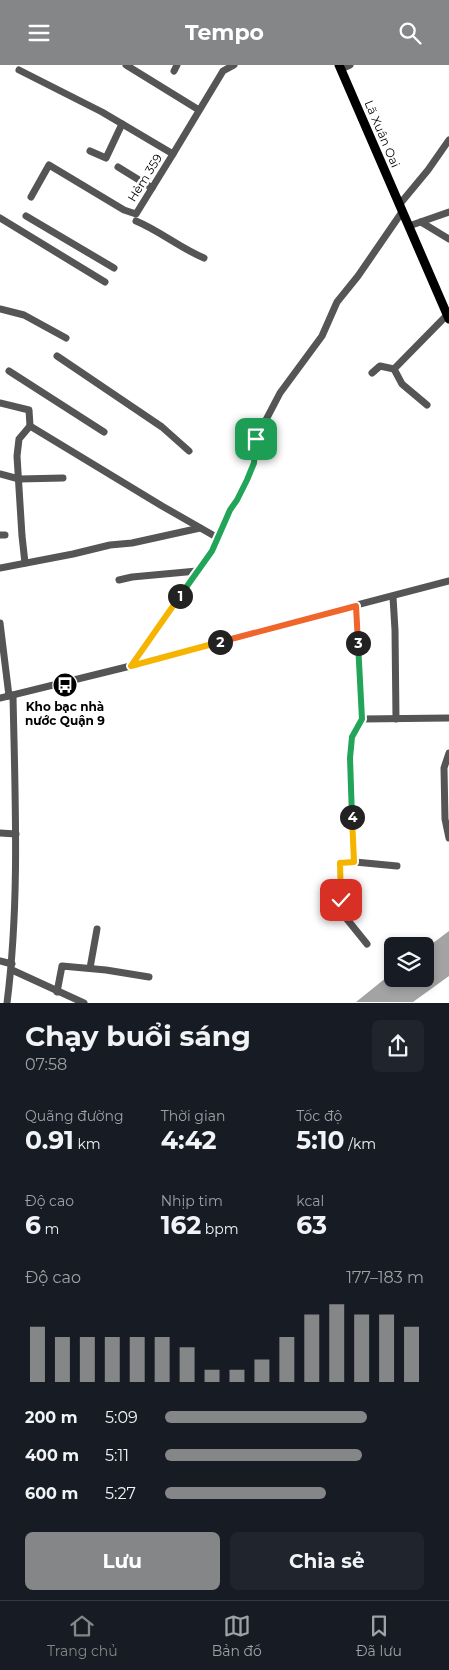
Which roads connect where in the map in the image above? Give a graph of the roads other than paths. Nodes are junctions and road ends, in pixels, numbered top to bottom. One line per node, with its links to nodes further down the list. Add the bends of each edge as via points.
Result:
1 (126, 65): 6 (street)
2 (234, 65): 6 (street, Hẻm 359, via 223,71)
3 (350, 65): 4 (street)
4 (340, 67): 14 (main road, Lã Xuân Oai)
5 (19, 70): 7 (street)
6 (199, 110): 10 (street, Hẻm 359)
7 (122, 124): 9 (street, via 106,158); 10 (street)
8 (449, 140): 14 (street)
9 (90, 151)
10 (174, 154): 12 (street, Hẻm 359)
11 (118, 167): 12 (street)
12 (152, 188): 18 (street, Hẻm 359)
13 (31, 197): 18 (street, via 49,165)
14 (400, 209): 20 (main road, Lã Xuân Oai); 41 (street, via 358,277 337,302 322,336 280,393 256,439 254,463)
15 (449, 212): 19 (street)
16 (26, 217): 23 (street)
17 (0, 218): 24 (street)
18 (136, 218): 22 (street)
19 (421, 222): 20 (street); 21 (street)
20 (409, 226): 26 (main road, Lã Xuân Oai)
21 (449, 239)
22 (204, 258)
23 (114, 268)
24 (105, 282)
25 (0, 309): 27 (street, via 24,315)
26 (448, 316): 29 (street)
27 (66, 338)
28 (57, 356): 36 (street, via 162,427)
29 (394, 369): 31 (street, via 380,366); 33 (street, via 402,384)
30 (9, 371): 35 (street)
31 (372, 373)
32 (0, 403): 34 (street, via 29,411)
33 (426, 405)
34 (30, 426): 39 (street, via 20,439 17,456); 40 (street)
35 (104, 432)
36 (190, 451)
37 (0, 474): 39 (street)
38 (63, 477): 39 (street)
39 (19, 479): 42 (street)
40 (200, 528): 41 (street); 42 (street)
41 (218, 538): 44 (street)
42 (25, 563): 43 (street)
43 (0, 568)
44 (197, 571): 45 (street); 50 (street)
45 (119, 580)
46 (449, 581): 47 (street)
47 (393, 597): 48 (street); 55 (street)
48 (356, 606): 50 (street); 54 (street)
49 (0, 623): 51 (street)
50 (131, 666): 51 (street)
51 (11, 696): 52 (street); 59 (street)
52 (0, 698)
53 (449, 717): 55 (street)
54 (362, 719): 55 (street); 61 (street, via 352,737 350,758)
55 (396, 719)
56 (449, 753): 57 (street)
57 (446, 769): 60 (street, via 445,819)
58 (0, 833): 59 (street)
59 (16, 834): 66 (street)
60 (449, 838)
61 (354, 862): 62 (street); 64 (street, via 340,863 341,900 346,918)
62 (397, 867)
63 (97, 929): 67 (street)
64 (367, 944)
65 (0, 961): 66 (street)
66 (12, 967): 69 (street); 70 (street)
67 (90, 968): 68 (street); 69 (street, via 62,966)
68 (149, 977)
69 (57, 992): 71 (street)
70 (7, 1003)
71 (84, 1003)

